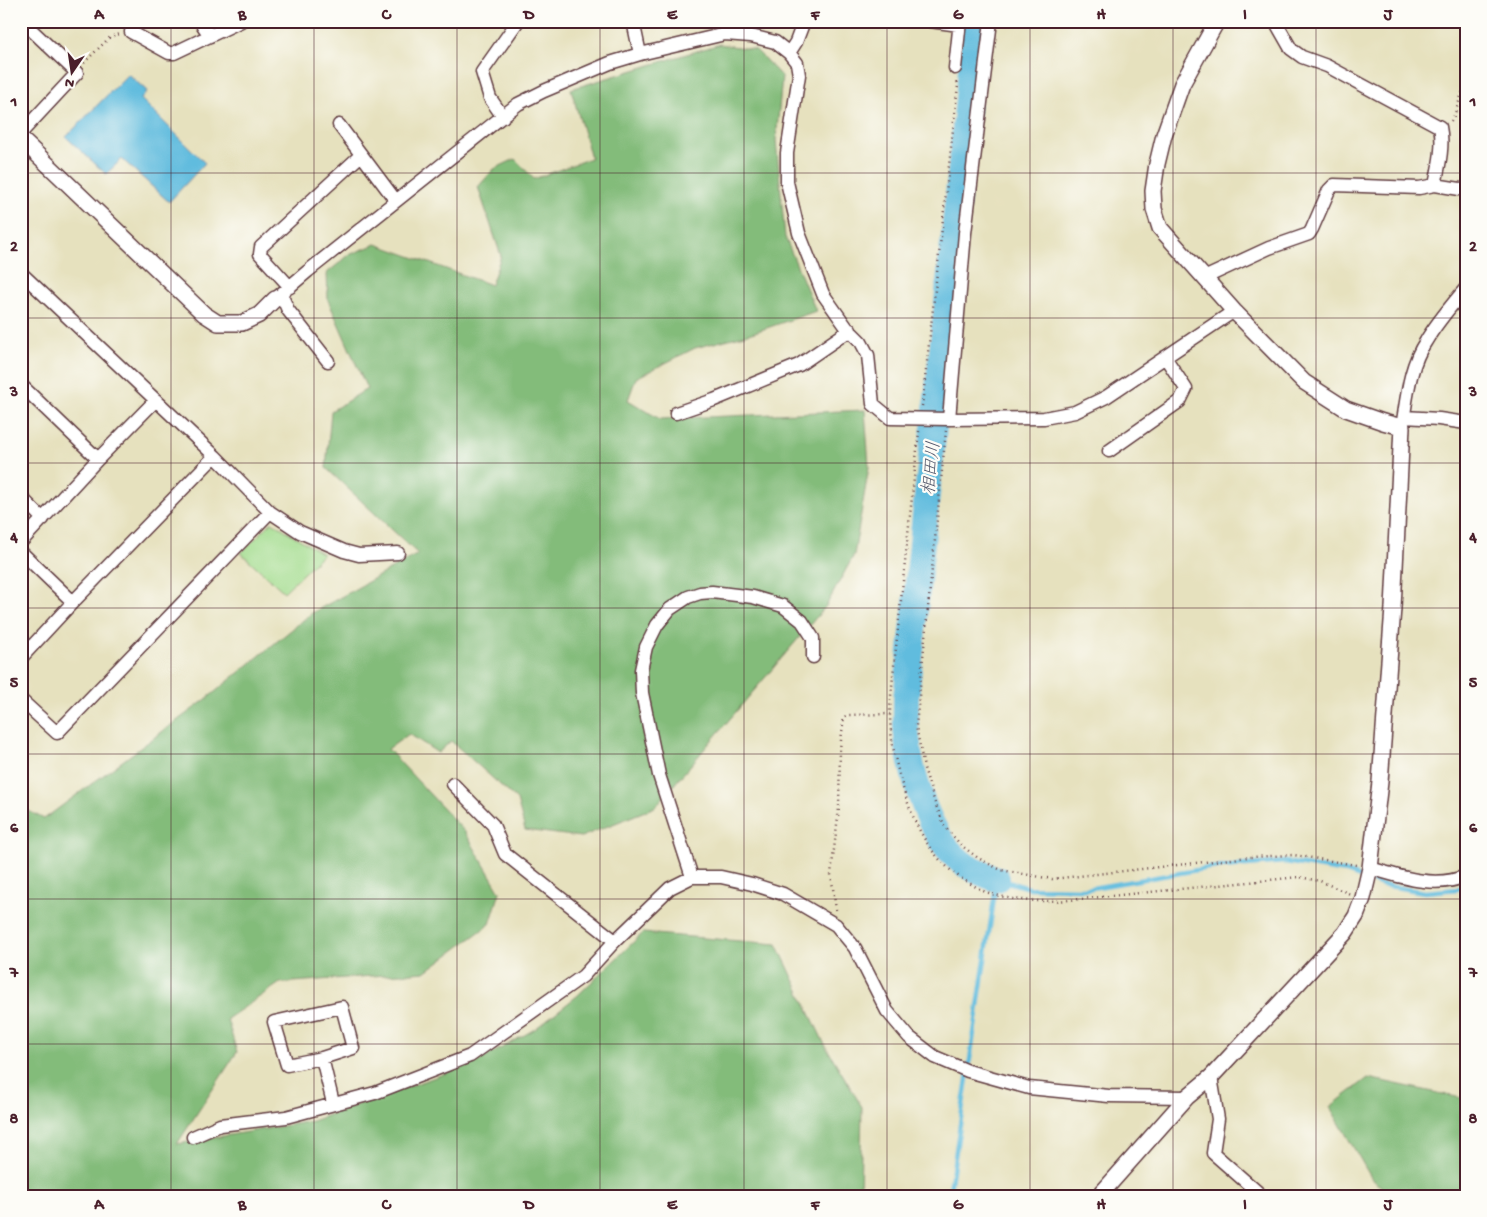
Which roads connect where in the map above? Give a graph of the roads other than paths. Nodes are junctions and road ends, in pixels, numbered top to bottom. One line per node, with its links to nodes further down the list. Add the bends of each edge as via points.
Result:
1 (22, 21): 19 (street, via 77,74)
2 (200, 21): 13 (street)
3 (241, 21): 13 (street)
4 (518, 21): 17 (street, via 482,72 490,98)
5 (633, 21): 15 (street)
6 (804, 21): 14 (street)
7 (930, 21): 11 (street)
8 (991, 21): 36 (street)
9 (1216, 21): 26 (street, via 1182,84 1164,135 1153,191 1160,228)
10 (1275, 21): 22 (street, via 1291,49 1302,57 1336,70 1440,127 1440,160)
11 (960, 23): 16 (street)
12 (131, 32): 13 (street, via 169,53)
13 (210, 36)
14 (789, 53): 15 (street, via 775,42 725,34); 30 (street, via 797,62 799,75 787,153 787,182 799,233 823,294)
15 (640, 54): 17 (street, via 544,91 518,104)
16 (955, 68)
17 (502, 117): 24 (street)
18 (339, 125): 21 (street)
19 (21, 133)
20 (21, 139): 28 (street, via 204,314 218,323 242,323)
21 (361, 154): 24 (street); 28 (street, via 261,247 260,254)
22 (1435, 184): 23 (street); 26 (street, via 1419,188 1334,185 1309,234 1269,248)
23 (1466, 190)
24 (396, 201): 28 (street)
25 (21, 273): 34 (street)
26 (1204, 278): 29 (street)
27 (1466, 288): 37 (street, via 1425,342 1413,368)
28 (282, 293): 32 (street, via 288,310)
29 (1234, 312): 31 (street); 37 (street, via 1304,382 1324,396 1353,412 1383,422)
30 (850, 330): 35 (street, via 799,365); 36 (street, via 868,355 873,404 890,418)
31 (1165, 358): 36 (street, via 1106,397 1075,412 1044,418); 39 (street, via 1186,389 1180,401)
32 (328, 361)
33 (21, 385): 41 (street)
34 (156, 400): 40 (street); 41 (street)
35 (676, 413)
36 (946, 419)
37 (1403, 422): 38 (street, via 1439,419); 53 (street, via 1393,608)
38 (1466, 423)
39 (1109, 451)
40 (215, 456): 43 (street); 48 (street)
41 (98, 458): 44 (street)
42 (21, 497): 44 (street)
43 (270, 512): 47 (street, via 300,532 344,551 359,555); 51 (street, via 57,734)
44 (43, 519): 45 (street)
45 (21, 542)
46 (21, 552): 48 (street)
47 (398, 553)
48 (73, 602): 50 (street)
49 (814, 657): 55 (street, via 813,638 802,621 783,606 753,597 700,593 670,610 657,625 646,647 641,670 642,694 659,775)
50 (21, 658)
51 (21, 700)
52 (453, 784): 56 (street, via 493,825 505,854)
53 (1370, 868): 54 (street, via 1429,882); 58 (street, via 1363,898 1345,933)
54 (1466, 876)
55 (692, 877): 56 (street, via 670,888); 59 (street, via 721,877 783,894 833,923 855,948 887,1011 909,1037 935,1057 968,1071 1030,1088 1109,1096)
56 (616, 941): 60 (street, via 583,976 470,1056 375,1093)
57 (322, 1058): 57 (street, via 287,1065 274,1022 342,1007 353,1048); 60 (street)
58 (1211, 1077): 59 (street); 63 (street, via 1218,1119 1213,1153)
59 (1187, 1097): 62 (street)
60 (333, 1103): 61 (street, via 286,1117 220,1125)
61 (193, 1137)
62 (1099, 1196)
63 (1262, 1196)

